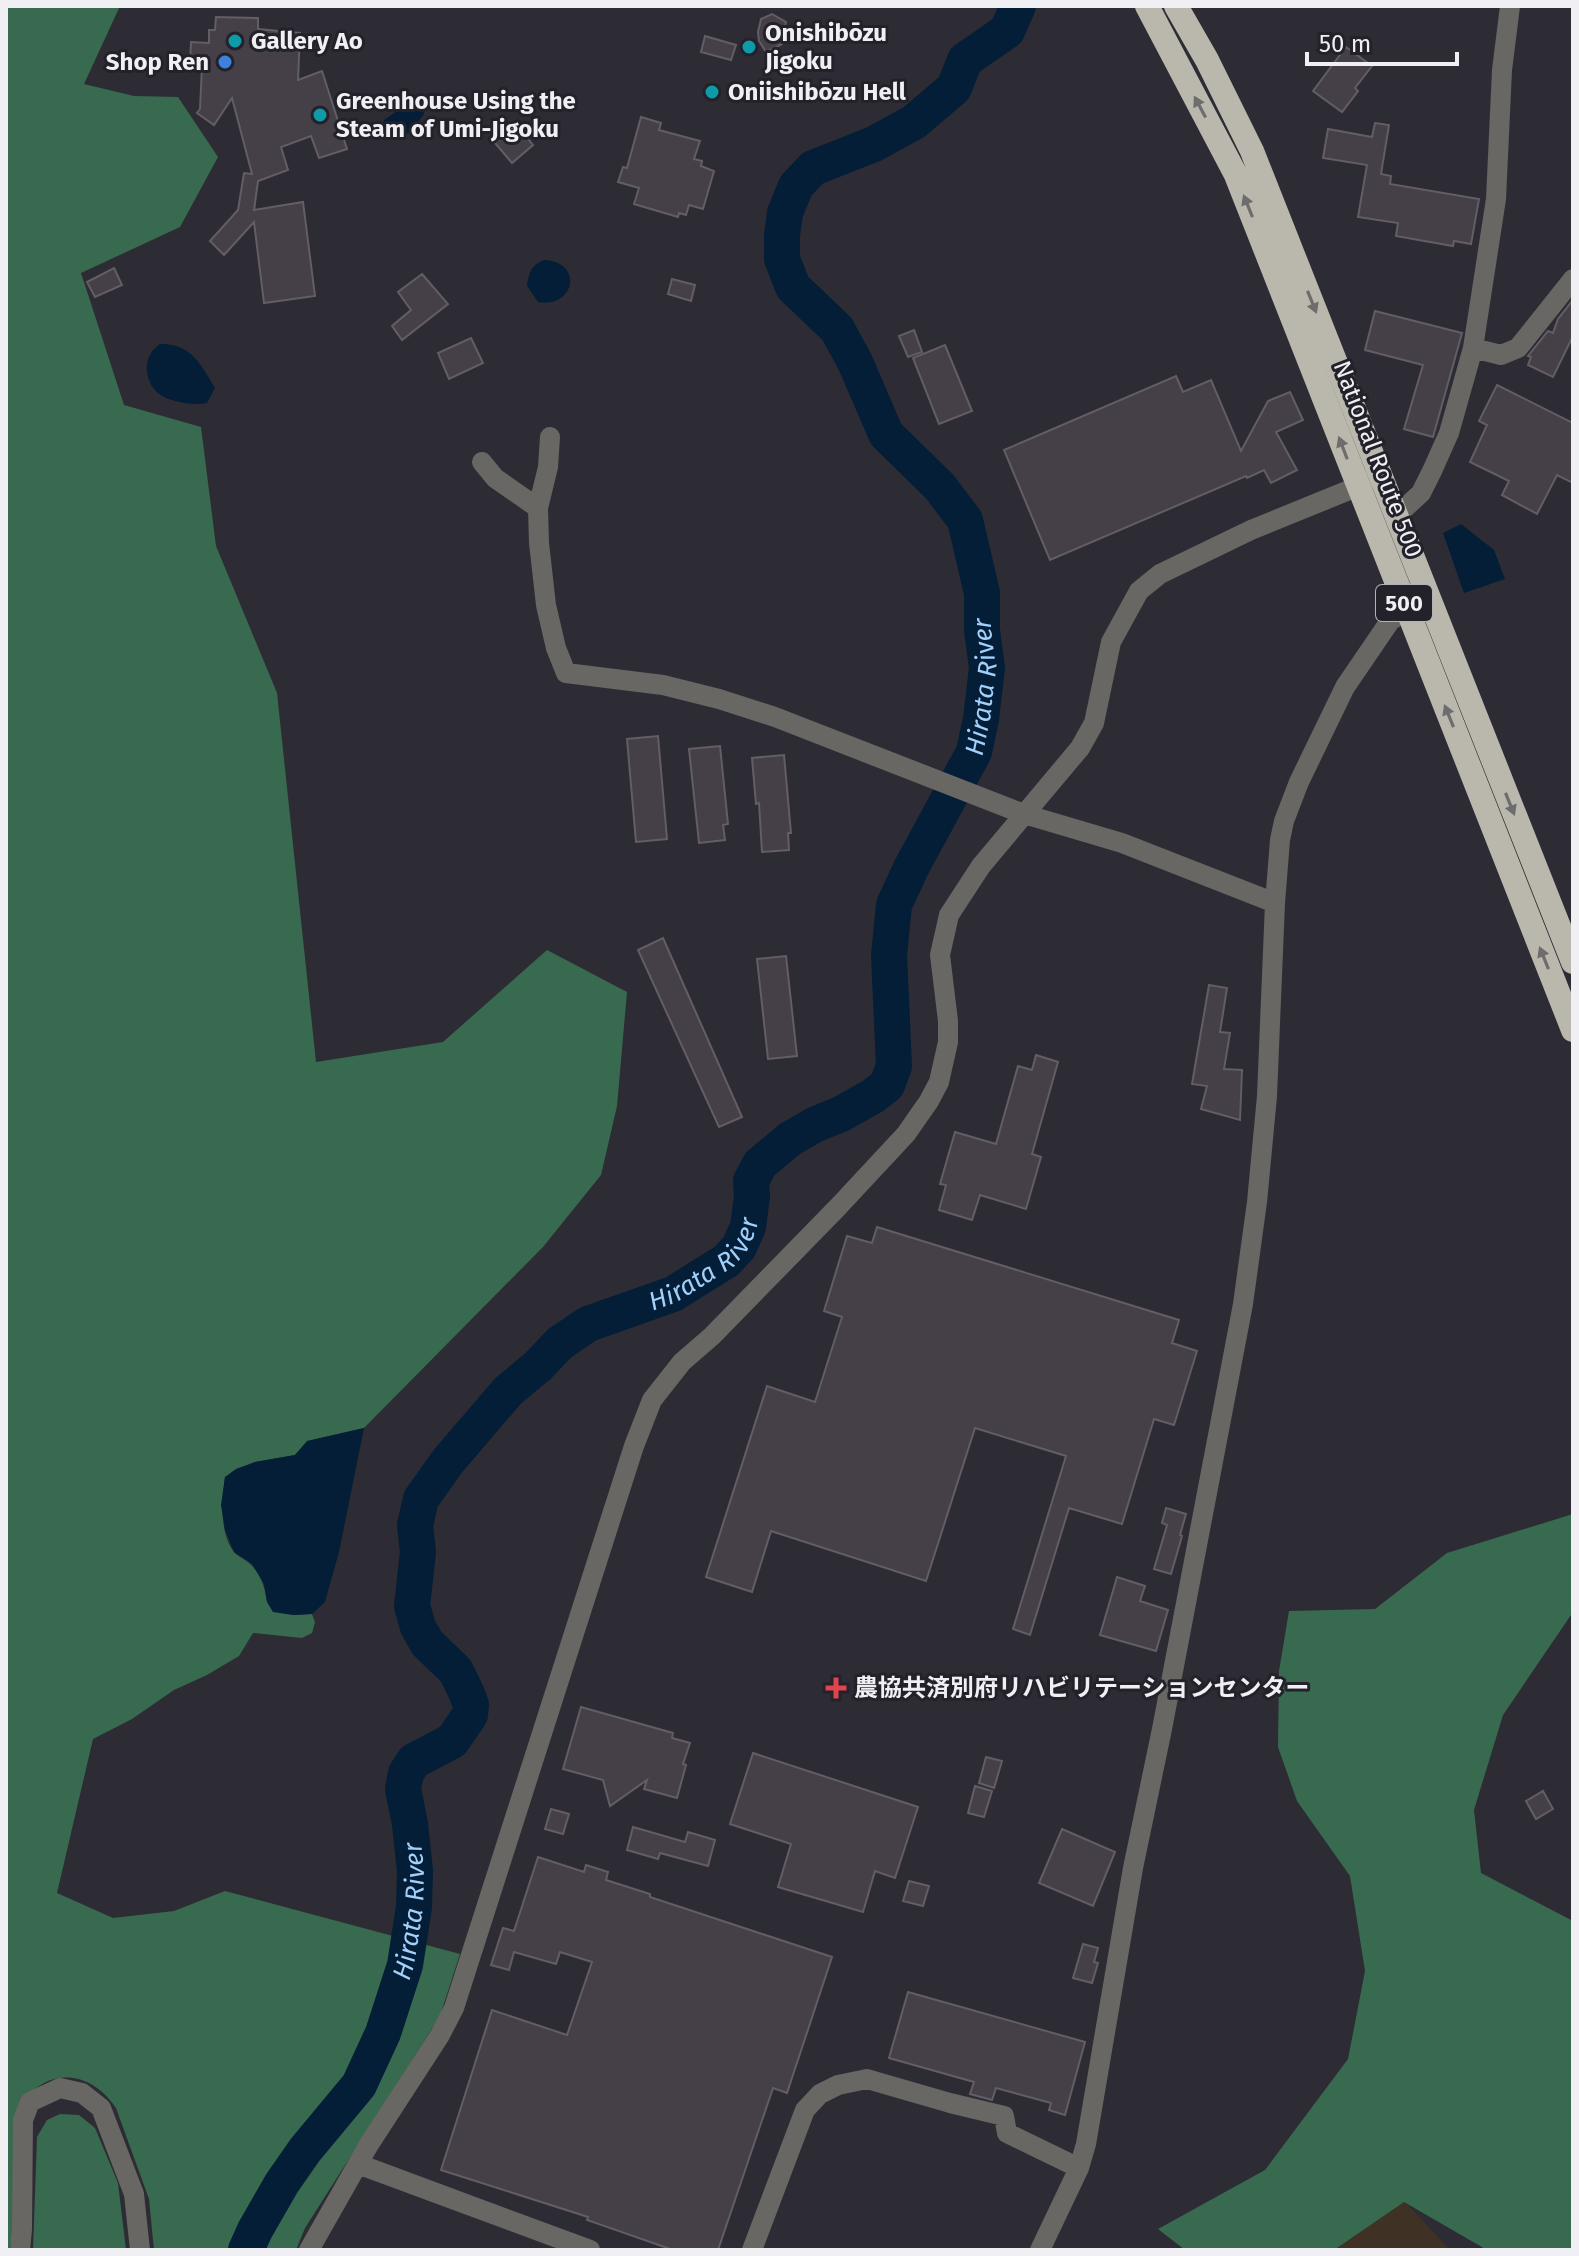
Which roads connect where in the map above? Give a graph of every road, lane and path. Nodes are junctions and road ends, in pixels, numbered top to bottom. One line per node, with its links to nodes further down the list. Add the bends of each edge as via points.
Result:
1 (1147, 6): 9 (highway, National Route 500 / 500, one-way to 1, via 1236,175)
2 (1176, 6): 8 (highway, National Route 500 / 500, one-way to 8, via 1252,151)
3 (1510, 6): 5 (street, via 1496,199)
4 (1573, 279): 5 (street, via 1518,348 1501,355)
5 (1473, 348): 11 (street, via 1438,458 1421,493)
6 (550, 437): 10 (street)
7 (482, 462): 10 (street, via 495,478)
8 (1379, 473): 9 (street); 11 (highway, National Route 500 / 500)
9 (1359, 486): 12 (highway, National Route 500 / 500); 13 (street, via 1238,536 1160,574 1139,591 1111,642 1094,723 1080,748)
10 (538, 508): 13 (street, via 546,605 566,673 663,685 719,699)
11 (1396, 516): 15 (highway, National Route 500 / 500, one-way to 15)
12 (1407, 609): 14 (street, via 1390,621 1345,687 1299,782 1280,840); 16 (highway, National Route 500 / 500, one-way to 12)
13 (1024, 814): 14 (street, via 1122,843); 17 (street, via 966,886 946,921 940,955 948,1042 929,1101 906,1134 682,1362 652,1400 454,2008)
14 (1275, 903): 18 (street, via 1267,1096 1243,1304)
15 (1573, 962)
16 (1573, 1030)
17 (358, 2164): 21 (street); 22 (street)
18 (1079, 2168): 23 (street, via 1007,2133 1004,2116 867,2079 838,2085 805,2110); 24 (street)
19 (20, 2250): 20 (street, via 23,2120 30,2102 60,2088 82,2093 101,2108 134,2194)
20 (140, 2250)
21 (309, 2250)
22 (590, 2250)
23 (752, 2250)
24 (1040, 2250)

